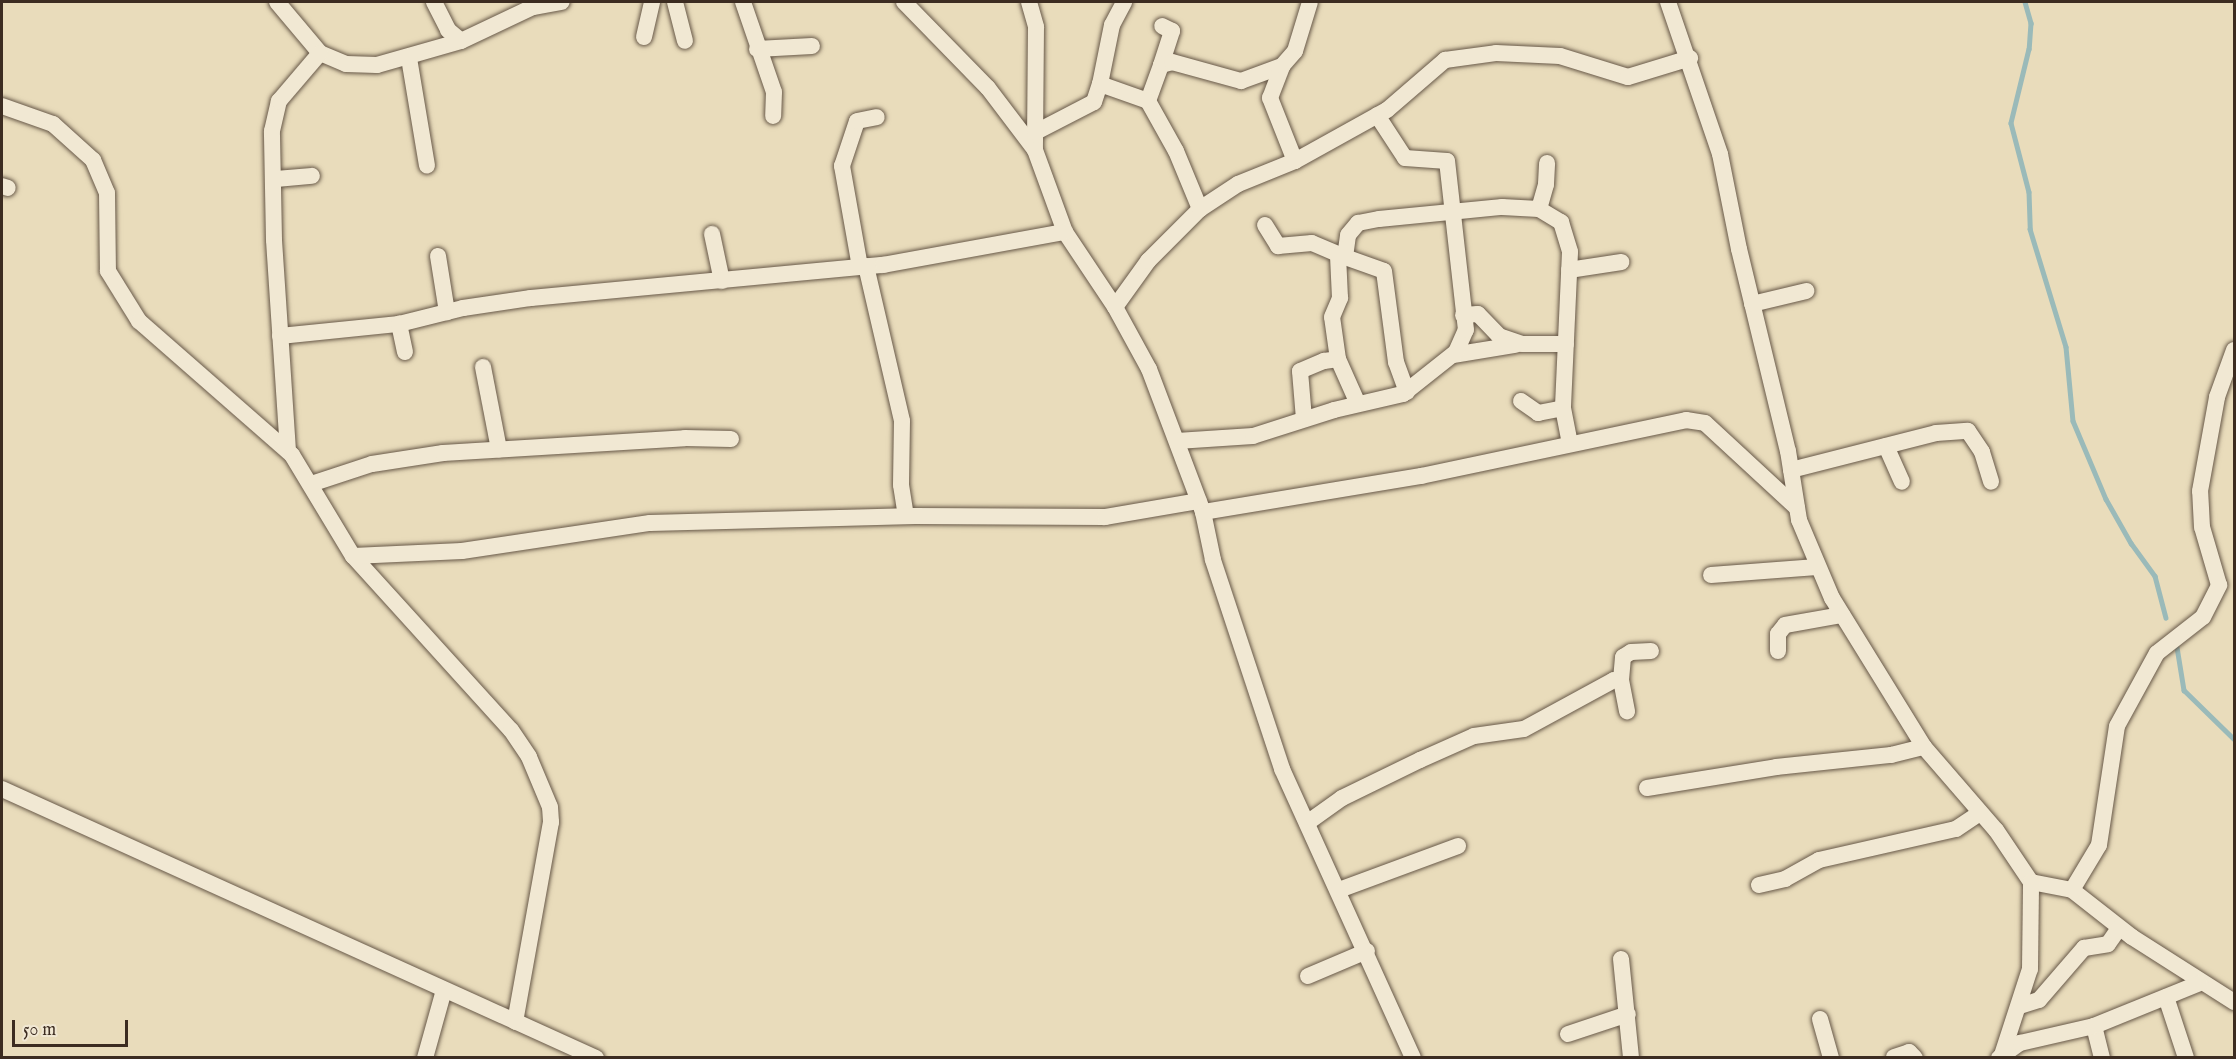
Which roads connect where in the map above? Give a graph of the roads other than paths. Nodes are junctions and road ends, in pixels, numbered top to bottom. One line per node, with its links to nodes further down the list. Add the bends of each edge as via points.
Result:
1 (277, 2): 21 (street)
2 (434, 2): 17 (street, via 448,30)
3 (562, 2): 17 (street, via 533,7)
4 (645, 2): 5 (street)
5 (653, 2): 16 (street)
6 (675, 2): 18 (street)
7 (743, 2): 20 (street)
8 (904, 2): 33 (street, via 988,88)
9 (1029, 2): 15 (street)
10 (1043, 2): 15 (street)
11 (1124, 2): 26 (street, via 1112,24)
12 (1310, 2): 25 (street, via 1294,51)
13 (1668, 2): 23 (street)
14 (1162, 26): 24 (street, via 1172,31)
15 (1036, 27): 32 (street)
16 (644, 37)
17 (461, 41): 22 (street)
18 (685, 41)
19 (812, 46): 20 (street)
20 (757, 49): 30 (street, via 774,92)
21 (320, 53): 22 (street, via 346,64 377,65); 38 (street, via 279,101 272,131)
22 (409, 58): 36 (street)
23 (1690, 58): 29 (street, via 1628,77 1560,56 1469,56 1432,68 1410,93); 52 (street, via 1720,154)
24 (1161, 65): 25 (street, via 1172,62 1241,81); 27 (street)
25 (1282, 66): 34 (street, via 1270,98)
26 (1100, 84): 27 (street); 32 (street, via 1094,102)
27 (1148, 101): 40 (street, via 1176,151)
28 (2, 106): 75 (street, via 52,124 93,160 107,194 108,271 118,291 139,321)
29 (1377, 115): 34 (street); 41 (street, via 1405,158 1447,161)
30 (773, 116)
31 (877, 117): 48 (street, via 857,121 842,165)
32 (1036, 132): 33 (street)
33 (1035, 150): 43 (street)
34 (1294, 161): 40 (street, via 1238,184)
35 (1547, 163): 39 (street)
36 (427, 165)
37 (312, 176): 38 (street)
38 (276, 179): 57 (street, via 274,240)
39 (1539, 208): 41 (street); 49 (street, via 1561,222 1570,252)
40 (1200, 209): 53 (street, via 1148,261)
41 (1453, 212): 46 (street, via 1358,223 1348,235); 55 (street)
42 (1265, 225): 46 (street, via 1278,246 1312,243)
43 (1065, 232): 48 (street); 53 (street)
44 (712, 234): 50 (street)
45 (438, 256): 54 (street)
46 (1342, 256): 63 (street, via 1340,298 1332,317); 65 (street, via 1384,271 1392,339)
47 (1621, 262): 49 (street)
48 (863, 267): 50 (street); 82 (street, via 902,421 901,485)
49 (1569, 270): 59 (street)
50 (722, 280): 54 (street, via 531,298)
51 (1806, 291): 52 (street)
52 (1752, 304): 76 (street)
53 (1115, 307): 71 (street, via 1149,369)
54 (447, 312): 56 (street)
55 (1463, 315): 58 (street, via 1478,314 1499,336); 62 (street, via 1466,330)
56 (399, 324): 57 (street); 61 (street)
57 (280, 336): 75 (street)
58 (1522, 344): 59 (street); 62 (street, via 1493,345)
59 (1566, 344): 68 (street)
60 (2235, 351): 100 (street, via 2217,397 2200,491 2202,527 2219,585 2203,617 2157,653 2117,726 2099,845)
61 (405, 352)
62 (1453, 355): 65 (street)
63 (1338, 359): 67 (street); 69 (street, via 1300,371)
64 (483, 367): 74 (street)
65 (1407, 392): 67 (street)
66 (1521, 401): 68 (street, via 1538,413)
67 (1358, 404): 69 (street)
68 (1563, 408): 72 (street)
69 (1304, 419): 71 (street, via 1253,436)
70 (732, 439): 74 (street, via 685,438)
71 (1177, 441): 80 (street)
72 (1570, 442): 80 (street, via 1421,476); 81 (street, via 1686,420 1705,423)
73 (1886, 446): 76 (street); 77 (street); 78 (street, via 1936,433 1968,431 1982,452)
74 (499, 449): 79 (street, via 372,464)
75 (288, 451): 79 (street)
76 (1791, 470): 81 (street)
77 (1902, 482)
78 (1991, 482)
79 (311, 484): 83 (street)
80 (1201, 507): 82 (street, via 1105,517); 95 (street, via 1214,560 1282,769)
81 (1797, 508): 84 (street)
82 (906, 516): 83 (street, via 650,523 462,551)
83 (354, 556): 112 (street, via 511,730 550,807 548,850)
84 (1817, 567): 85 (street); 86 (street)
85 (1711, 575)
86 (1842, 615): 88 (street, via 1785,625 1778,634); 91 (street)
87 (1651, 651): 89 (street, via 1631,652 1623,657)
88 (1778, 651)
89 (1621, 680): 90 (street); 95 (street, via 1524,729 1474,736 1420,760 1342,798)
90 (1627, 711)
91 (1924, 747): 92 (street, via 1891,755 1776,767); 94 (street)
92 (1647, 788)
93 (2, 789): 106 (street)
94 (1980, 813): 97 (street); 98 (street, via 1956,829 1819,860 1785,879)
95 (1307, 823): 99 (street)
96 (1458, 846): 99 (street)
97 (2031, 882): 100 (street); 109 (street, via 2030,969)
98 (1759, 885)
99 (1339, 890): 102 (street)
100 (2072, 891): 101 (street)
101 (2119, 927): 105 (street); 109 (street, via 2108,944 2084,948 2039,1000)
102 (1367, 951): 104 (street); 119 (street)
103 (1621, 959): 110 (street)
104 (1308, 976)
105 (2200, 983): 107 (street); 108 (street)
106 (444, 990): 112 (street); 117 (street)
107 (2166, 997): 113 (street); 124 (street)
108 (2235, 1002)
109 (2020, 1006): 116 (street)
110 (1628, 1014): 114 (street); 120 (street)
111 (1821, 1019): 121 (street)
112 (515, 1022): 118 (street)
113 (2094, 1026): 116 (street, via 2020,1043); 123 (street)
114 (1568, 1034)
115 (1894, 1057): 122 (street, via 1910,1052)
116 (2000, 1057)
117 (425, 1058)
118 (596, 1058)
119 (1413, 1058)
120 (1631, 1058)
121 (1831, 1058)
122 (1915, 1058)
123 (2102, 1058)
124 (2186, 1058)

